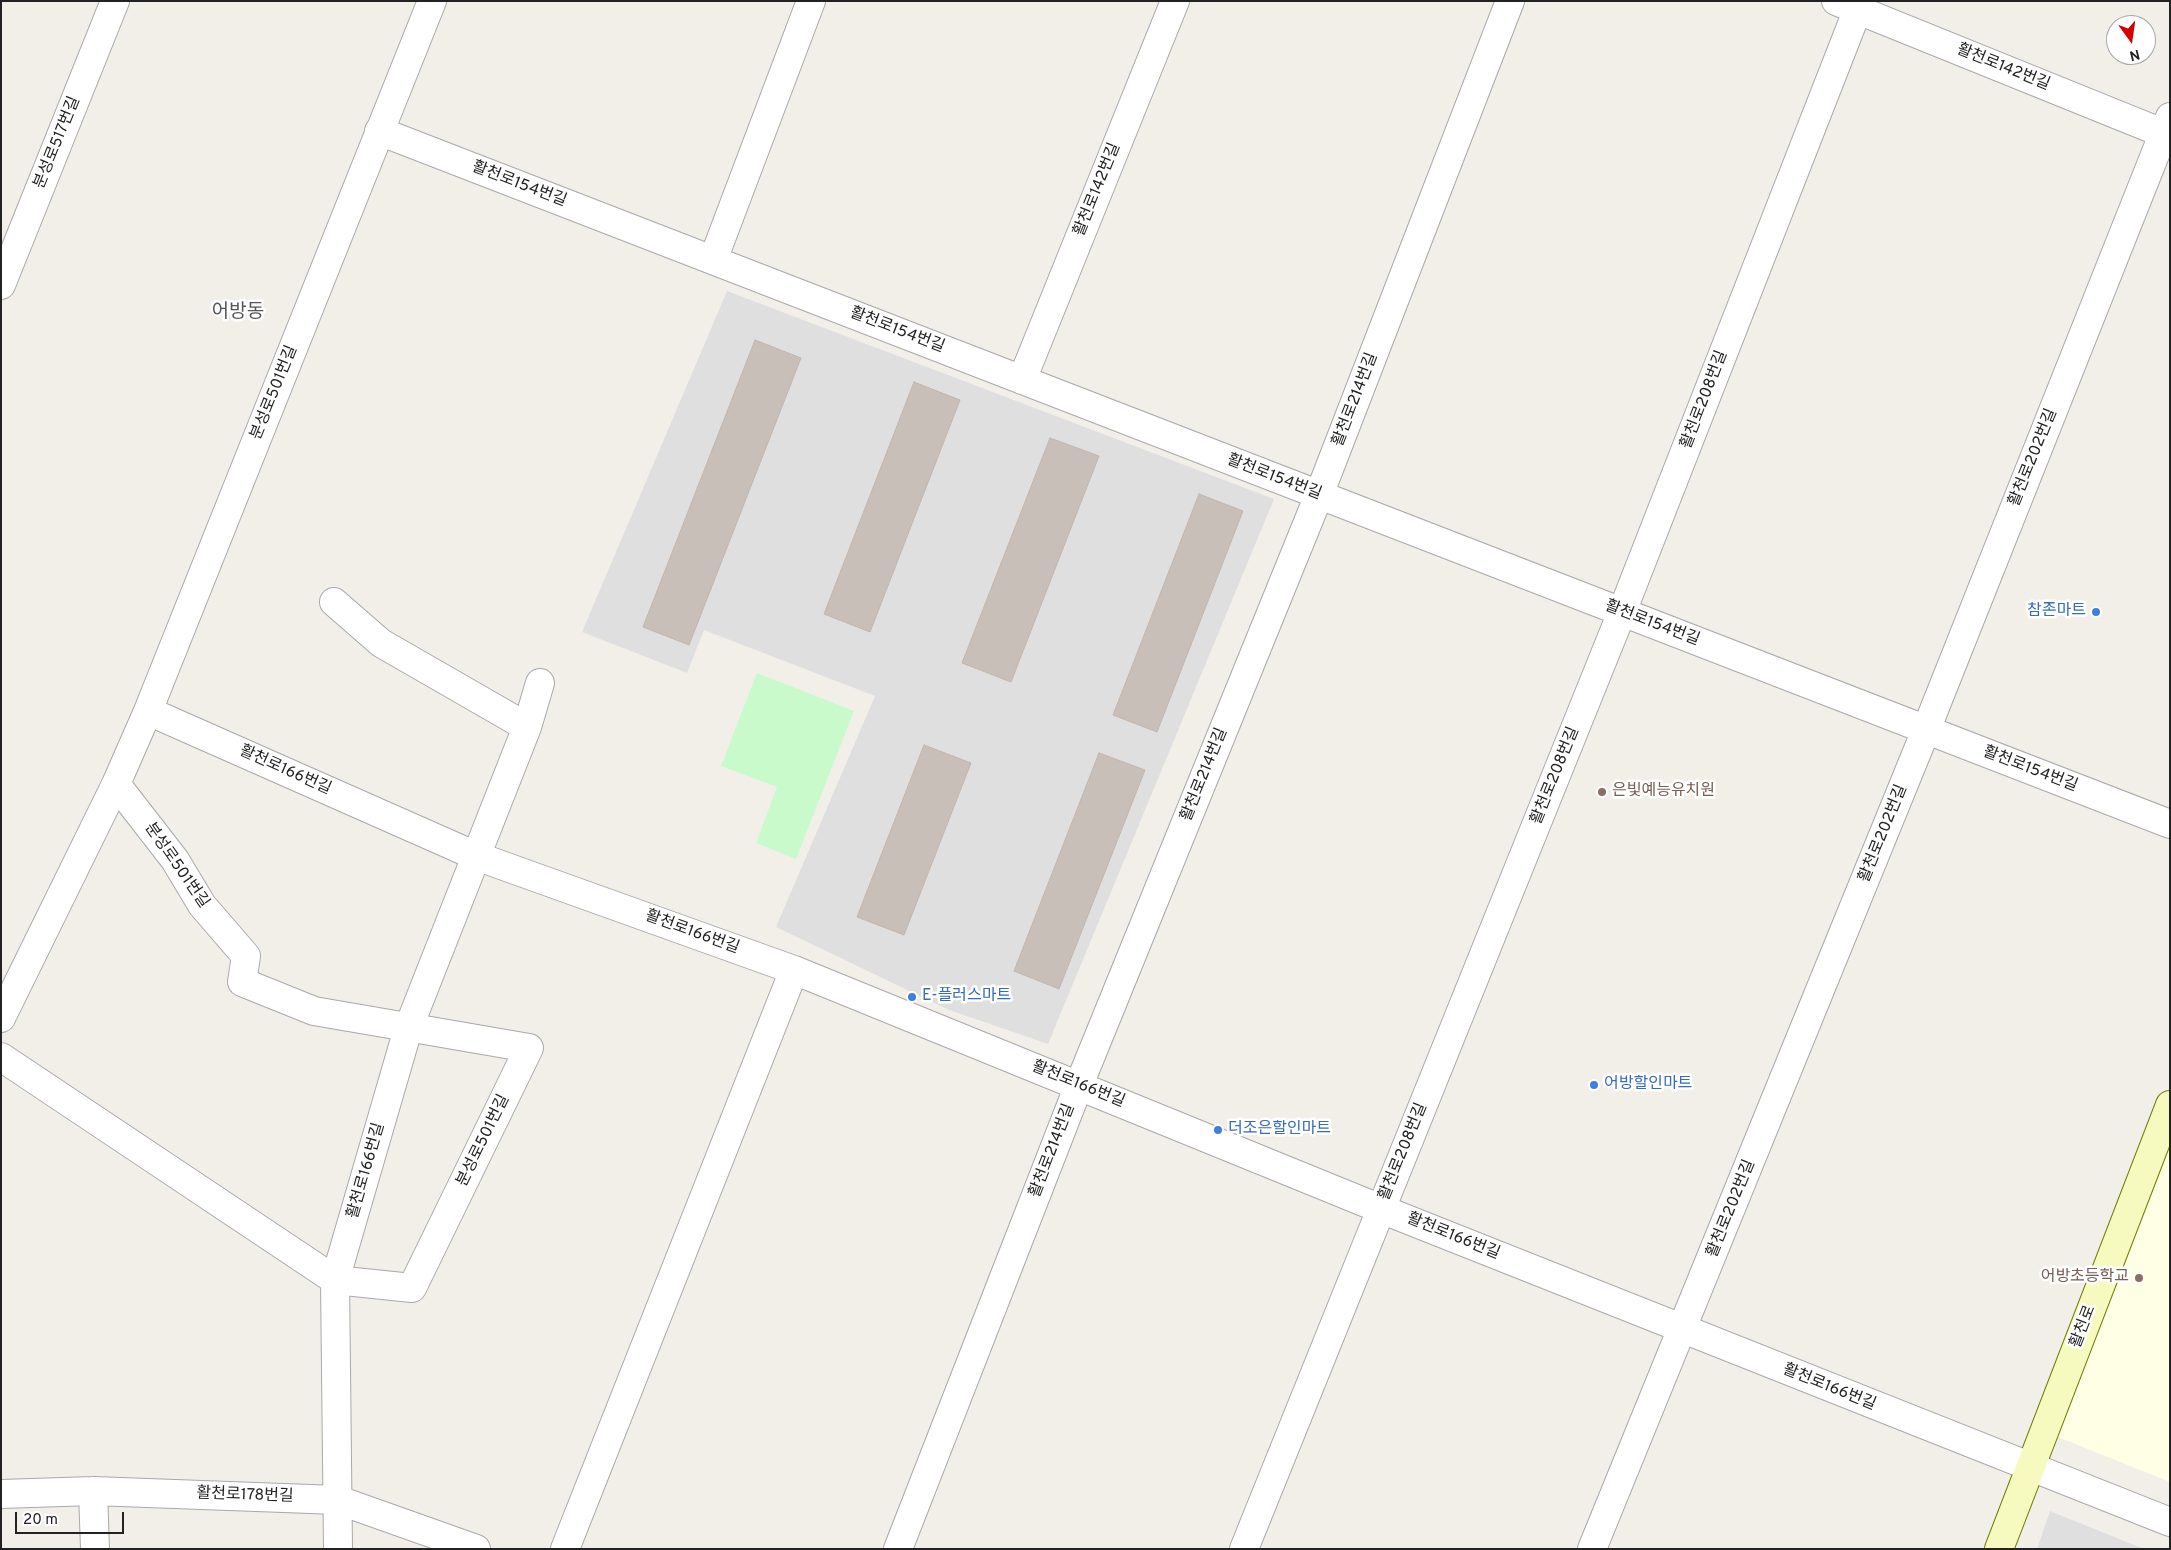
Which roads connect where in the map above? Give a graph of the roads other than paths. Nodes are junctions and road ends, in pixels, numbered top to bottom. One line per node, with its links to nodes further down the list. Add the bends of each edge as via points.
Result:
1 (115, 1): 10 (street, 분성로517번길)
2 (432, 1): 8 (street, 분성로501번길)
3 (811, 1): 9 (street)
4 (1175, 1): 11 (street, 활천로142번길)
5 (1510, 1): 12 (street, 활천로214번길)
6 (1852, 4): 7 (street, 활천로142번길); 14 (street, 활천로208번길)
7 (2168, 128): 18 (street, 활천로202번길)
8 (379, 131): 9 (street, 활천로154번길); 16 (street, 분성로501번길)
9 (713, 260): 11 (street, 활천로154번길)
10 (1, 285)
11 (1022, 380): 12 (street, 활천로154번길)
12 (1319, 495): 14 (street, 활천로154번길); 26 (street, 활천로214번길)
13 (334, 602): 17 (street, via 381,643)
14 (1622, 612): 18 (street, 활천로154번길); 28 (street, 활천로208번길)
15 (540, 683): 17 (street)
16 (148, 711): 19 (street, 분성로501번길); 21 (street, 활천로166번길)
17 (527, 727): 21 (street)
18 (1926, 730): 20 (street, 활천로154번길); 30 (street, 활천로202번길)
19 (116, 784): 23 (street, 분성로501번길); 24 (street, 분성로501번길, via 175,860 202,904 246,956 242,982 314,1011)
20 (2170, 824)
21 (476, 856): 22 (street, 활천로166번길); 24 (street, 활천로166번길)
22 (794, 970): 26 (street, 활천로166번길); 39 (street)
23 (1, 1018)
24 (408, 1029): 29 (street, 활천로166번길); 29 (street, 분성로501번길, via 529,1048 412,1288)
25 (1, 1057): 29 (street, 분성로501번길)
26 (1079, 1085): 28 (street, 활천로166번길); 40 (street, 활천로214번길)
27 (2170, 1105): 31 (street, 활천로)
28 (1381, 1209): 30 (street, 활천로166번길); 41 (street, 활천로208번길)
29 (335, 1280): 34 (street, 활천로166번길)
30 (1683, 1330): 31 (street, 활천로166번길); 42 (street, 활천로202번길)
31 (2030, 1468): 35 (street, 활천로166번길); 43 (street, 활천로)
32 (93, 1491): 33 (street, 활천로178번길); 34 (street, 활천로178번길); 36 (street)
33 (1, 1494)
34 (338, 1500): 37 (street); 38 (street, 활천로178번길)
35 (2170, 1522)
36 (95, 1549)
37 (338, 1549)
38 (476, 1549)
39 (565, 1549)
40 (898, 1549)
41 (1244, 1549)
42 (1592, 1549)
43 (1998, 1549)

